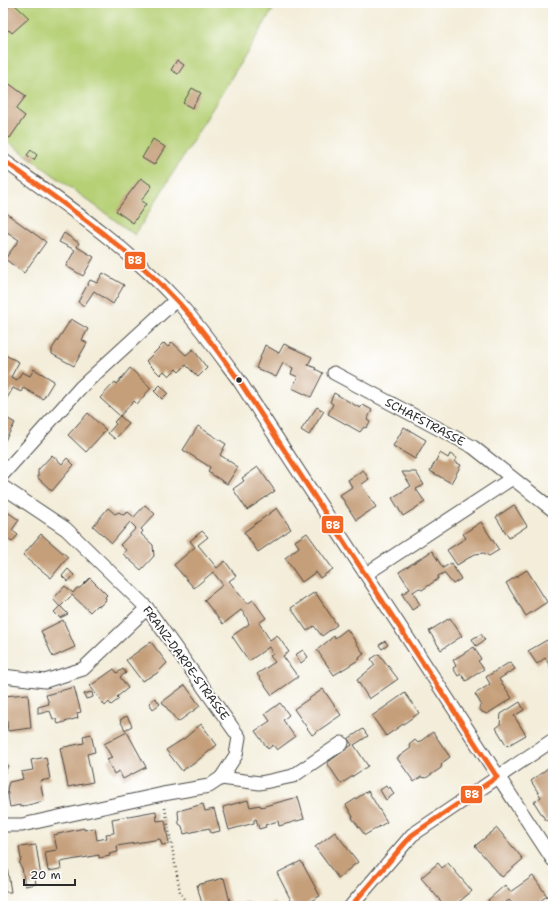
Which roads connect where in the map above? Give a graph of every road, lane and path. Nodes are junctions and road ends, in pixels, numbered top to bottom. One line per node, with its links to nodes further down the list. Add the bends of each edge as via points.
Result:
1 (3, 160): 2 (street, via 102,232)
2 (176, 300): 4 (street, via 81,387); 8 (street, via 238,378)
3 (334, 372): 5 (street, SCHAFSTRASSE, via 473,447)
4 (3, 474)
5 (511, 478): 7 (street, SCHAFSTRASSE); 8 (street)
6 (3, 486): 9 (street, FRANZ-DARPE-STRASSE, via 66,529)
7 (553, 510)
8 (366, 574): 13 (street)
9 (147, 608): 10 (street, via 83,669 45,681); 14 (street, FRANZ-DARPE-STRASSE, via 239,737 236,755)
10 (3, 676)
11 (553, 740): 13 (street)
12 (342, 744): 14 (street, via 293,776 260,783)
13 (497, 777): 17 (street); 19 (street, via 412,835)
14 (221, 778): 15 (street, FRANZ-DARPE-STRASSE, via 209,786)
15 (163, 794): 16 (street, FRANZ-DARPE-STRASSE, via 22,825); 18 (path, via 180,892)
16 (3, 825)
17 (553, 860)
18 (188, 906)
19 (352, 906)

